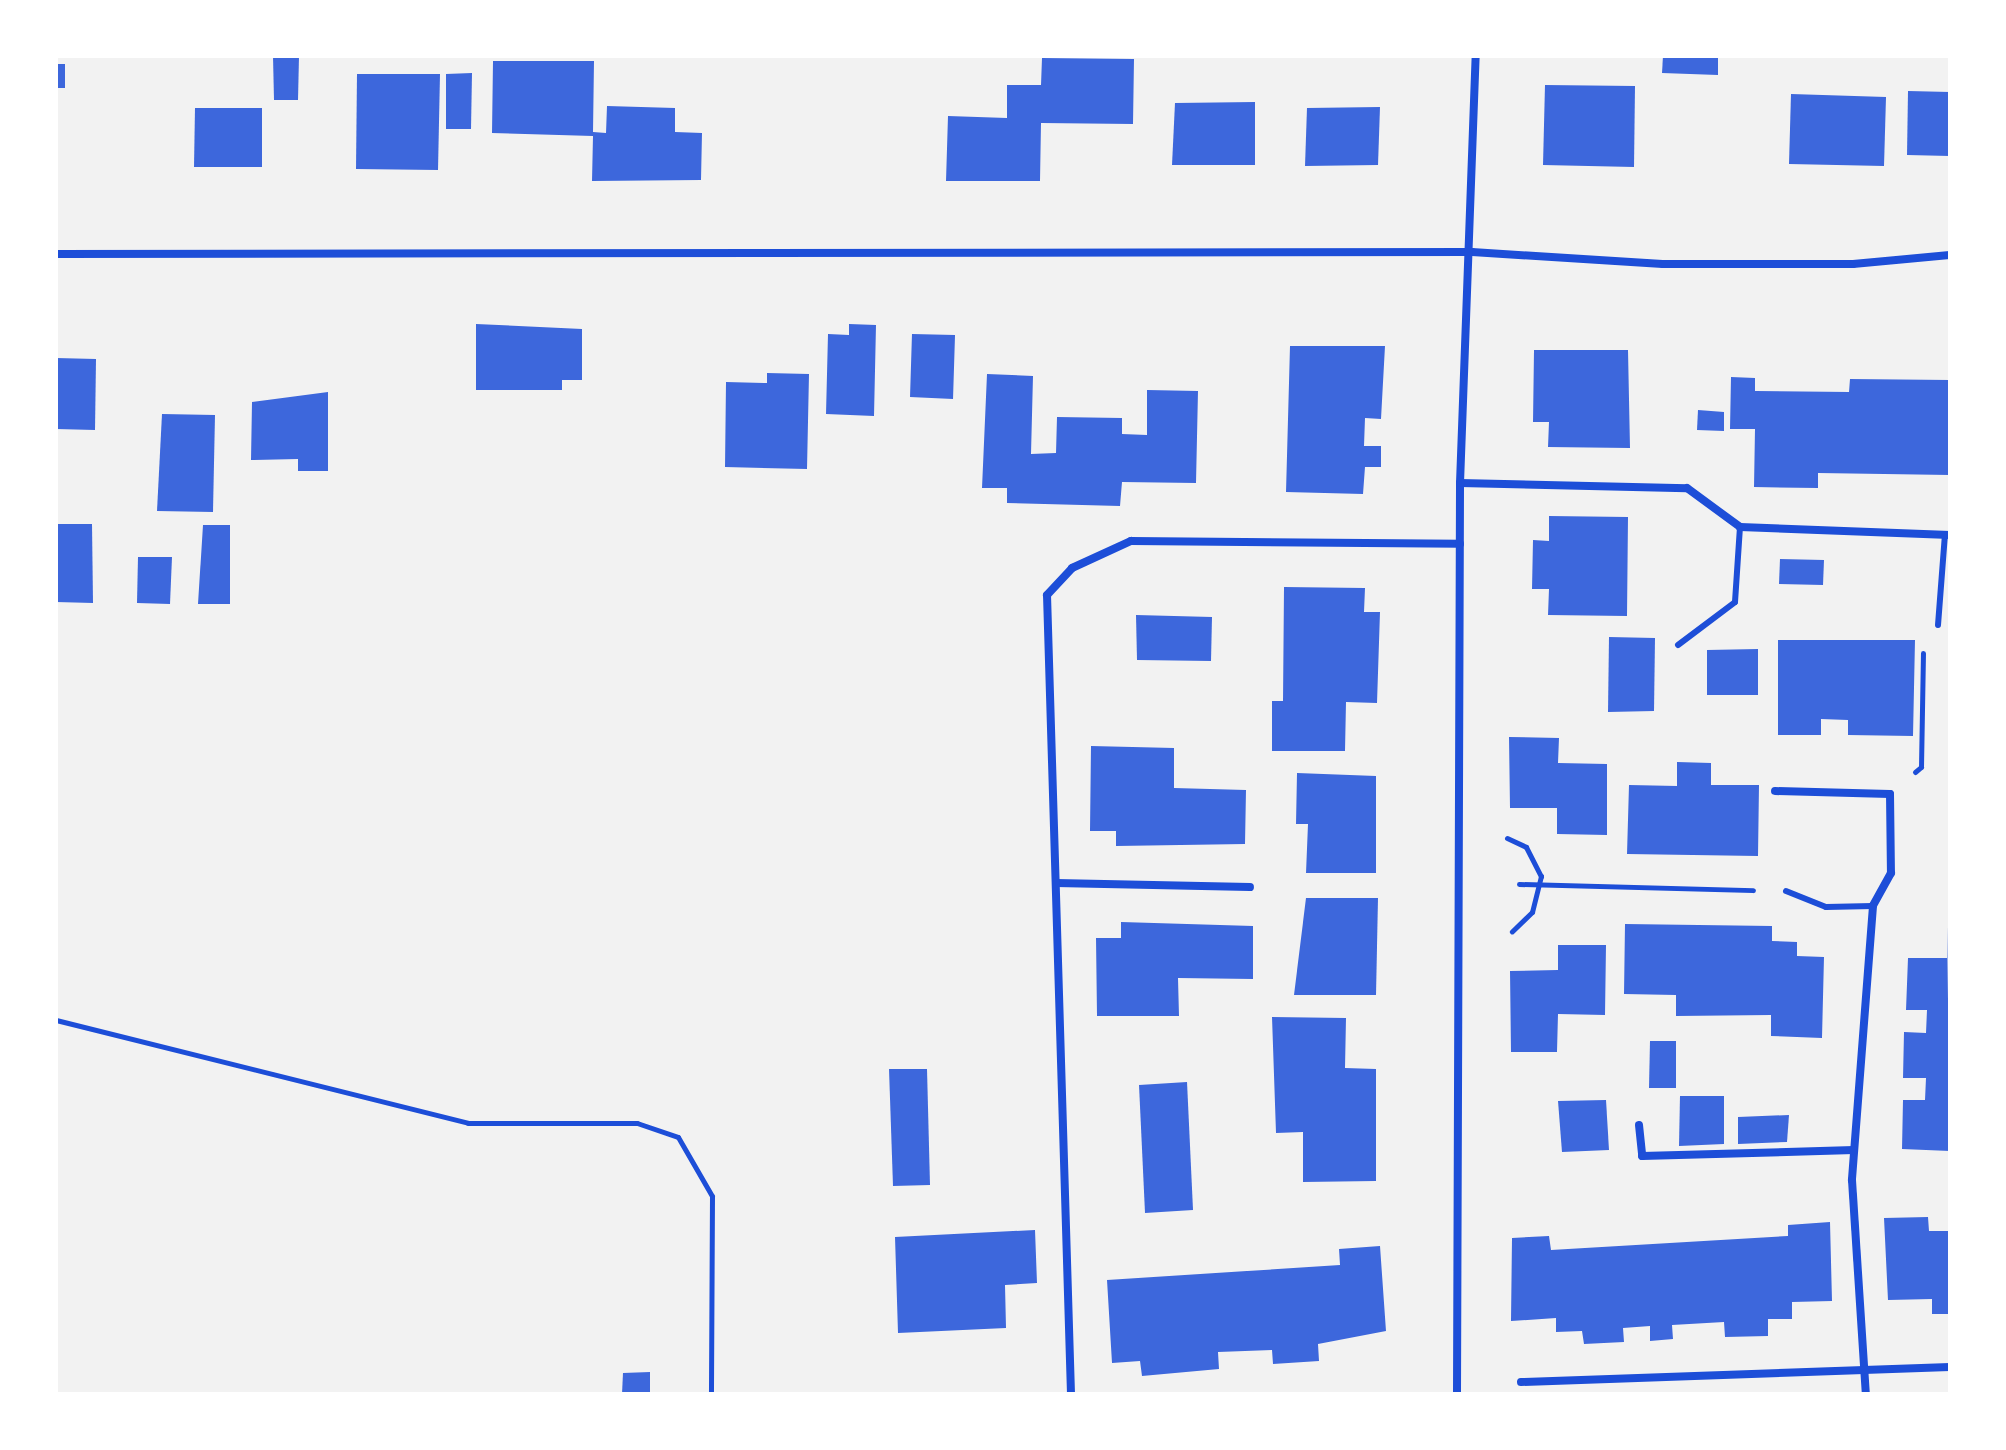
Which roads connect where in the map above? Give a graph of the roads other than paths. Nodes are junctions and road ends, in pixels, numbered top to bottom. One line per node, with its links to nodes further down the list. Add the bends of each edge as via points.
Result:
1 (1476, 56): 2 (street)
2 (1472, 252): 3 (street); 4 (street, via 1663,264 1853,264); 5 (street)
3 (56, 254)
4 (1950, 255)
5 (1460, 483): 6 (street, via 1687,488); 8 (street)
6 (1740, 527): 7 (street); 10 (lane, via 1735,602)
7 (1947, 535): 9 (lane)
8 (1460, 544): 12 (street, via 1131,541 1072,568 1047,595); 22 (street)
9 (1938, 625)
10 (1678, 645)
11 (1775, 791): 15 (street, via 1890,794 1891,873)
12 (1056, 883): 13 (street); 21 (street)
13 (1250, 887)
14 (1786, 891): 15 (lane, via 1826,907)
15 (1873, 906): 17 (street)
16 (1639, 1125): 17 (street, via 1642,1156)
17 (1854, 1150): 19 (street)
18 (1950, 1367): 19 (street)
19 (1866, 1369): 20 (street); 23 (street)
20 (1521, 1382)
21 (1071, 1394)
22 (1457, 1394)
23 (1866, 1394)

